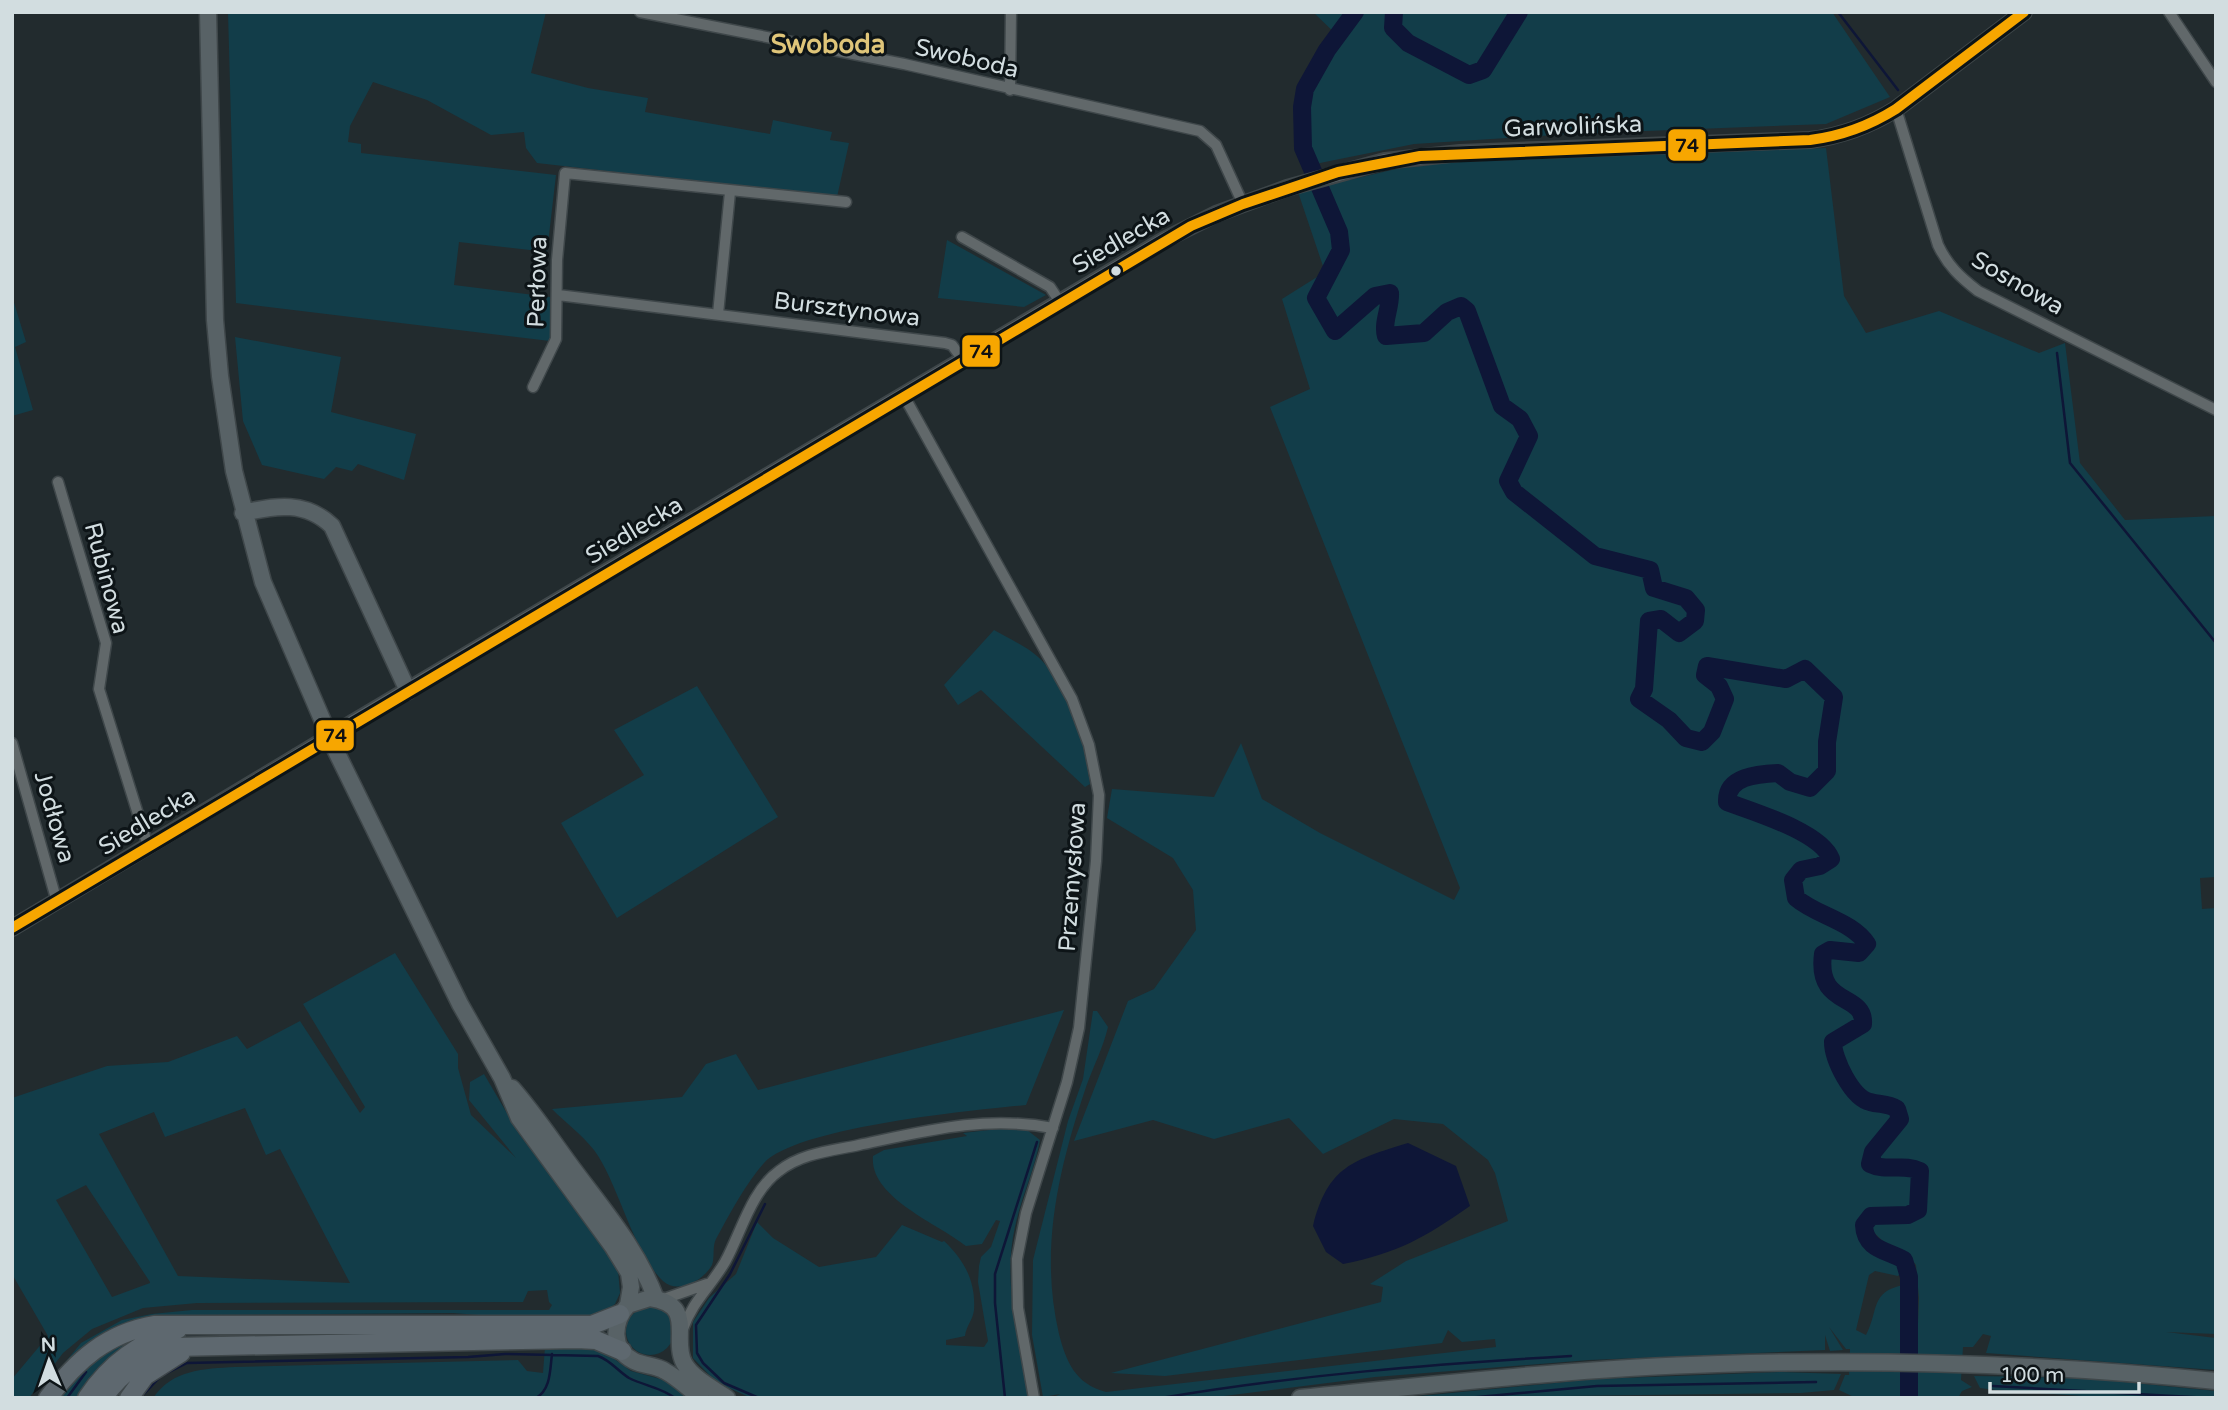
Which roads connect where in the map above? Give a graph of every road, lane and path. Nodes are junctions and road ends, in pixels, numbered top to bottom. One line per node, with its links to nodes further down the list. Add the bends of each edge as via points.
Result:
1 (208, 12): 22 (main road, via 215,320)
2 (1011, 12): 7 (street)
3 (2024, 12): 8 (main road, Garwolińska)
4 (2169, 12): 6 (street)
5 (643, 13): 7 (street, Swoboda, via 904,64)
6 (2216, 82)
7 (1010, 90): 12 (street, Swoboda, via 1205,133 1216,145)
8 (1896, 108): 9 (main road, Garwolińska, via 1853,131 1810,140 1420,156 1338,172); 20 (street, Sosnowa, via 1938,245 1960,278)
9 (1287, 188): 12 (main road, Siedlecka)
10 (730, 192): 11 (street); 14 (street, Perłowa, via 565,173); 16 (street)
11 (846, 202)
12 (1242, 204): 15 (main road, Siedlecka, via 1164,240)
13 (962, 237): 15 (street, via 1050,287)
14 (558, 295): 16 (street, Bursztynowa); 18 (street, Perłowa, via 556,338)
15 (1060, 302): 17 (main road, Siedlecka)
16 (718, 314): 17 (street, Bursztynowa, via 945,343)
17 (963, 360): 19 (main road, Siedlecka)
18 (533, 387)
19 (904, 396): 23 (main road, Siedlecka); 29 (street, Przemysłowa, via 1073,699 1093,762 1099,795 1085,993 1073,1061)
20 (2216, 410)
21 (58, 482): 25 (street, Rubinowa, via 106,643 99,690)
22 (243, 513): 23 (main road, via 268,507 301,508 332,526); 28 (main road, via 271,605 313,702 460,1004)
23 (408, 691): 25 (main road, Siedlecka, bridge)
24 (12, 743): 26 (street, Jodłowa)
25 (148, 846): 26 (main road, Siedlecka)
26 (57, 902): 27 (main road, Siedlecka)
27 (12, 929)
28 (502, 1078): 31 (main road, via 540,1120 596,1197); 32 (main road, via 519,1118 621,1259 631,1282)
29 (1053, 1128): 30 (street, via 1008,1122 958,1124 799,1159 764,1186 724,1263); 45 (street, Przemysłowa, via 1026,1213 1017,1259 1018,1308)
30 (707, 1284): 31 (street); 34 (street, via 692,1305)
31 (658, 1299): 32 (main road, via 644,1298); 34 (main road, via 676,1312)
32 (624, 1310): 33 (highway, via 592,1325); 36 (main road, via 615,1333)
33 (185, 1326): 39 (highway, via 144,1327 102,1343 74,1365); 40 (highway, via 123,1356)
34 (681, 1337): 37 (main road, via 671,1356); 44 (main road, via 681,1356 688,1369)
35 (192, 1348): 36 (highway, via 589,1339); 41 (highway, via 174,1347 148,1357 120,1377); 42 (highway, via 150,1372)
36 (622, 1351): 37 (main road, via 633,1361)
37 (648, 1365): 43 (main road, via 665,1371)
38 (2216, 1381): 46 (main road, via 1970,1365 1848,1363 1625,1368)
39 (48, 1398)
40 (87, 1398)
41 (103, 1398)
42 (129, 1398)
43 (701, 1398)
44 (727, 1398)
45 (1034, 1398)
46 (1300, 1398)

